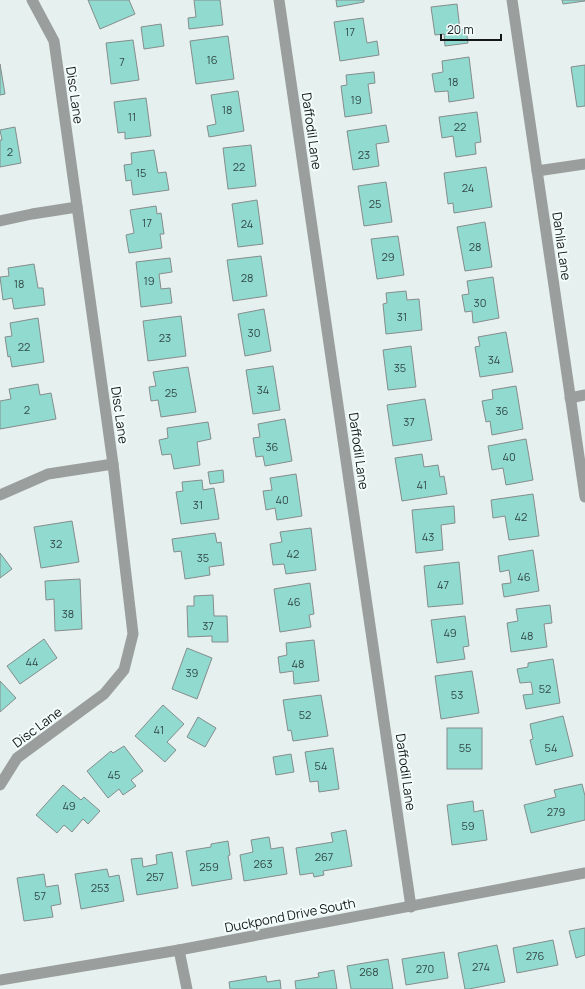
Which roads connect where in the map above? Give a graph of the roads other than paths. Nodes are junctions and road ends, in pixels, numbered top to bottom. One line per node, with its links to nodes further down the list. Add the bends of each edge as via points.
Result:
1 (32, 0): 6 (street, Disc Lane, via 54,42)
2 (279, 0): 15 (street, Daffodil Lane)
3 (512, 0): 5 (street, Dahlia Lane)
4 (585, 164): 5 (street)
5 (537, 171): 9 (street, Dahlia Lane)
6 (77, 208): 7 (street); 10 (street, Disc Lane)
7 (0, 221)
8 (585, 395): 9 (street)
9 (570, 398): 12 (street, Dahlia Lane)
10 (113, 464): 11 (street, via 48,474); 13 (street, Disc Lane, via 134,634 124,670 104,694 17,758)
11 (0, 495)
12 (585, 497)
13 (0, 785)
14 (585, 873): 15 (street, Duckpond Drive South)
15 (411, 907): 16 (street, Duckpond Drive South)
16 (179, 950): 17 (street, Duckpond Drive South); 18 (street)
17 (0, 980)
18 (187, 989)

